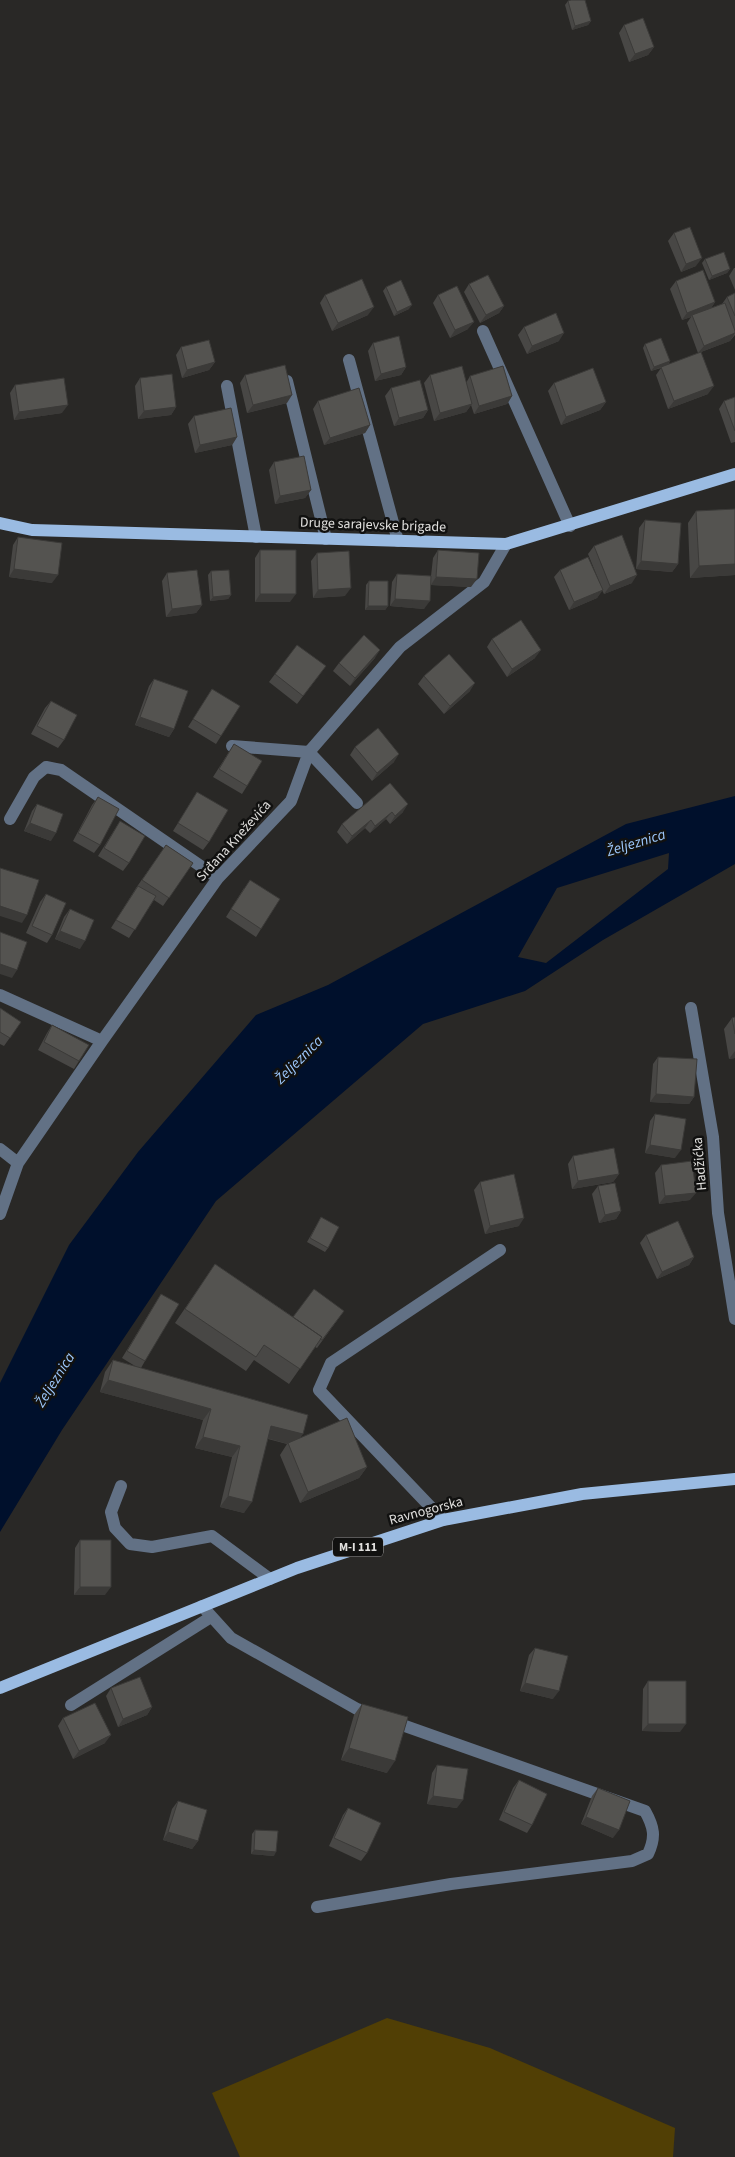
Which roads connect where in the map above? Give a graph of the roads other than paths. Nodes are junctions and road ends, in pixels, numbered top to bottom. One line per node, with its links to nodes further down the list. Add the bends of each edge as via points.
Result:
1 (483, 331): 7 (street)
2 (349, 360): 10 (street)
3 (285, 372): 9 (street)
4 (227, 386): 8 (street)
5 (735, 474): 7 (main road, Druge sarajevske brigade)
6 (0, 523): 8 (main road, Druge sarajevske brigade, via 32,530)
7 (570, 526): 11 (main road, Druge sarajevske brigade)
8 (256, 537): 9 (main road, Druge sarajevske brigade)
9 (326, 539): 10 (main road, Druge sarajevske brigade)
10 (398, 541): 11 (main road, Druge sarajevske brigade)
11 (506, 544): 13 (street, Srđana Kneževića, via 484,582 400,647)
12 (232, 746): 13 (street)
13 (308, 752): 14 (street); 16 (street, Srđana Kneževića, via 291,801)
14 (357, 803)
15 (10, 820): 16 (street, via 34,777 46,767 61,770)
16 (218, 878): 19 (street, Srđana Kneževića)
17 (0, 995): 19 (street)
18 (691, 1008): 24 (street, Hadžićka, via 713,1137 718,1213)
19 (102, 1041): 21 (street, Srđana Kneževića)
20 (0, 1149): 21 (street)
21 (18, 1163): 22 (street, Srđana Kneževića)
22 (0, 1214)
23 (500, 1250): 27 (street, via 330,1363 319,1390)
24 (735, 1319)
25 (735, 1479): 27 (main road, Ravnogorska / M-I 111, via 582,1494)
26 (121, 1486): 28 (street, via 111,1512 115,1528 130,1544 152,1547 212,1536)
27 (443, 1520): 28 (main road, Ravnogorska / M-I 111)
28 (270, 1579): 29 (main road, Ravnogorska / M-I 111)
29 (202, 1606): 30 (street); 31 (main road, Ravnogorska / M-I 111)
30 (211, 1617): 32 (street); 33 (street, via 231,1638 357,1709 645,1811 653,1825 654,1842 648,1854 632,1861 450,1884)
31 (0, 1688)
32 (72, 1705)
33 (317, 1907)

